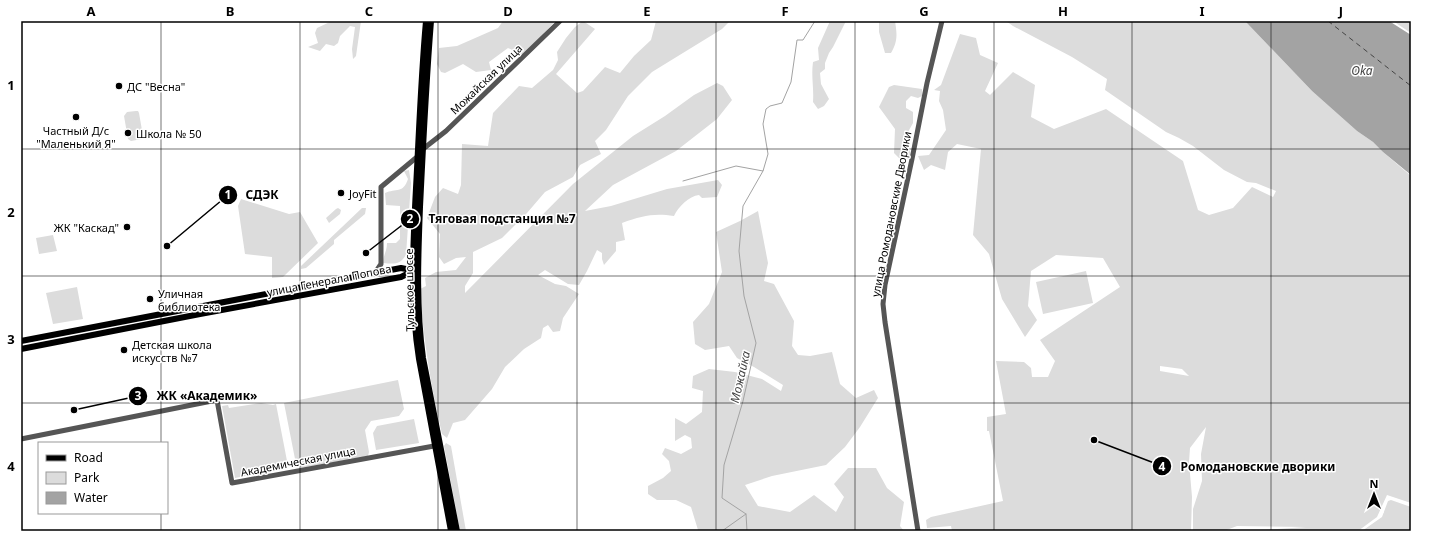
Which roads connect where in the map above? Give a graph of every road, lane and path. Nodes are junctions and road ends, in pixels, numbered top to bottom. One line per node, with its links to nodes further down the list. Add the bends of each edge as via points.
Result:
1 (426, 21): 8 (main road, Тульское шоссе)
2 (431, 21): 5 (main road, Тульское шоссе)
3 (560, 21): 6 (street, Можайская улица)
4 (942, 21): 25 (street, улица Ромодановские Дворики, via 883,297)
5 (424, 135): 6 (street, via 429,140); 7 (main road, Тульское шоссе)
6 (435, 140): 7 (street, Можайская улица)
7 (423, 149): 14 (main road, Тульское шоссе)
8 (418, 157): 9 (street); 10 (main road, Тульское шоссе)
9 (406, 167): 10 (street, via 413,167); 15 (street, via 381,187 381,264)
10 (417, 171): 11 (main road, Тульское шоссе)
11 (413, 255): 12 (main road, via 409,264); 14 (main road, Тульское шоссе)
12 (401, 268): 13 (main road, улица Генерала Попова); 14 (main road, улица Генерала Попова)
13 (385, 271): 15 (main road, улица Генерала Попова); 17 (main road)
14 (415, 271): 16 (main road, улица Генерала Попова); 18 (main road, Тульское шоссе); 24 (main road, Тульское шоссе, via 420,334)
15 (375, 273): 19 (main road, улица Генерала Попова)
16 (401, 276): 17 (main road, улица Генерала Попова); 18 (main road)
17 (386, 279): 20 (main road, улица Генерала Попова)
18 (413, 286): 22 (main road, Тульское шоссе, via 415,335)
19 (21, 341)
20 (21, 349)
21 (21, 439): 22 (street, Академическая улица, via 217,400 232,483)
22 (434, 446): 23 (main road, Тульское шоссе)
23 (451, 531)
24 (457, 531)
25 (918, 531)

